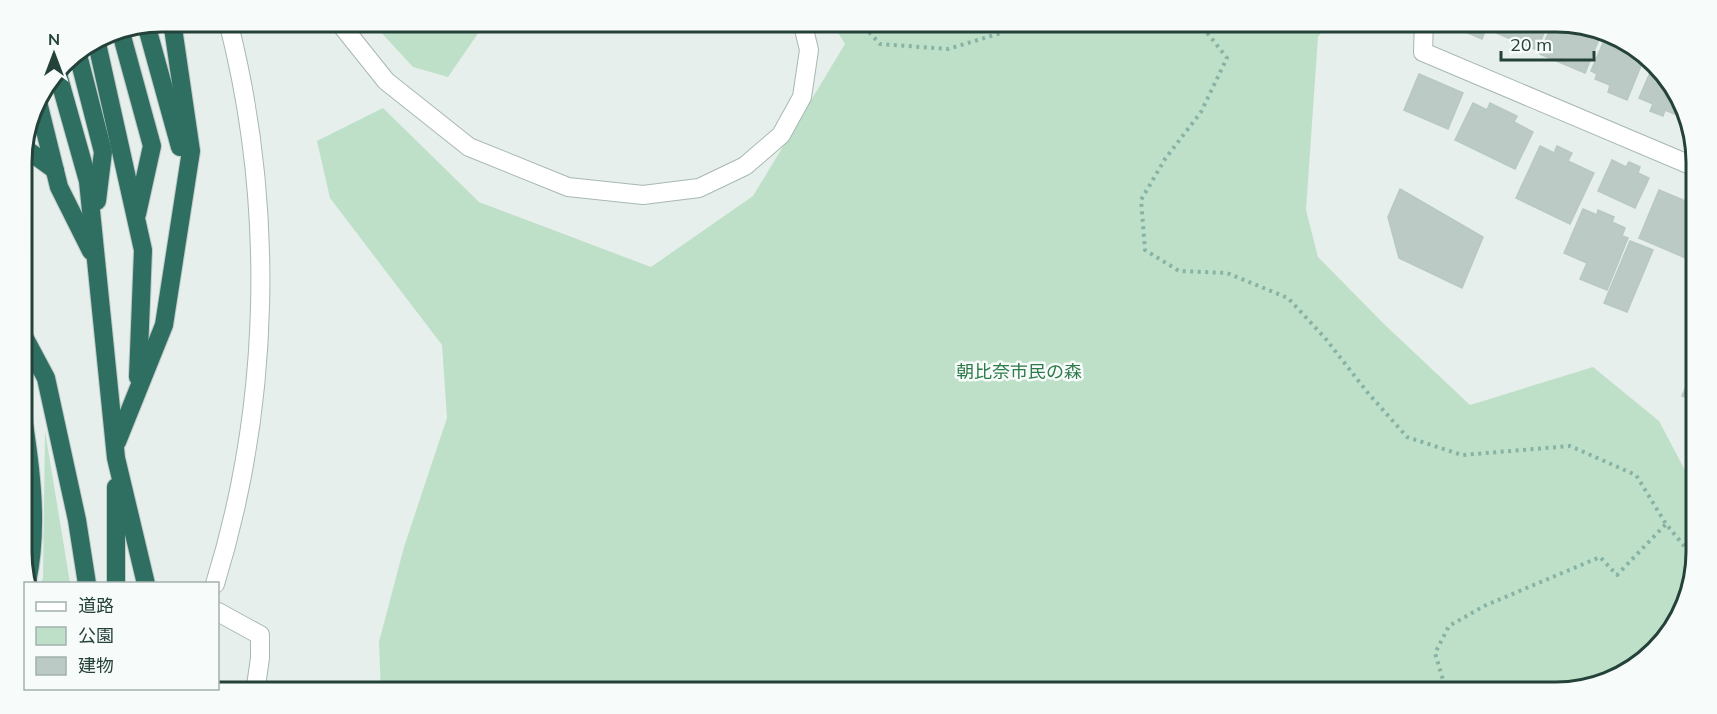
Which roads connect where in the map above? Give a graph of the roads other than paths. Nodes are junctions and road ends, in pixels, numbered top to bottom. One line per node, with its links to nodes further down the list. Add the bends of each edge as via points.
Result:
1 (174, 32): 15 (highway, via 191,150)
2 (231, 32): 27 (street, via 253,150 261,243 260,289 249,439 231,532)
3 (347, 32): 4 (street, via 386,81 469,147 568,187 643,195 699,188 745,166 781,135 802,97 809,50)
4 (805, 32)
5 (1424, 32): 13 (street, via 1423,52)
6 (149, 33): 15 (highway)
7 (122, 37): 16 (highway, via 152,146)
8 (98, 48): 16 (highway)
9 (84, 78): 17 (highway, via 103,152)
10 (60, 84): 17 (highway, via 88,181)
11 (40, 114): 14 (highway)
12 (32, 153): 14 (highway)
13 (1686, 163)
14 (55, 170): 18 (highway, via 59,187)
15 (188, 171): 20 (highway, via 164,325)
16 (136, 220): 20 (highway, via 143,250)
17 (93, 235): 18 (highway)
18 (96, 260): 21 (highway)
19 (32, 352): 24 (highway, via 46,378)
20 (138, 389): 21 (highway)
21 (116, 452): 25 (highway); 26 (highway)
22 (32, 496): 23 (highway)
23 (32, 535)
24 (87, 582)
25 (116, 582)
26 (147, 582)
27 (216, 582)
28 (219, 613): 29 (street, via 260,635)
29 (257, 682)

